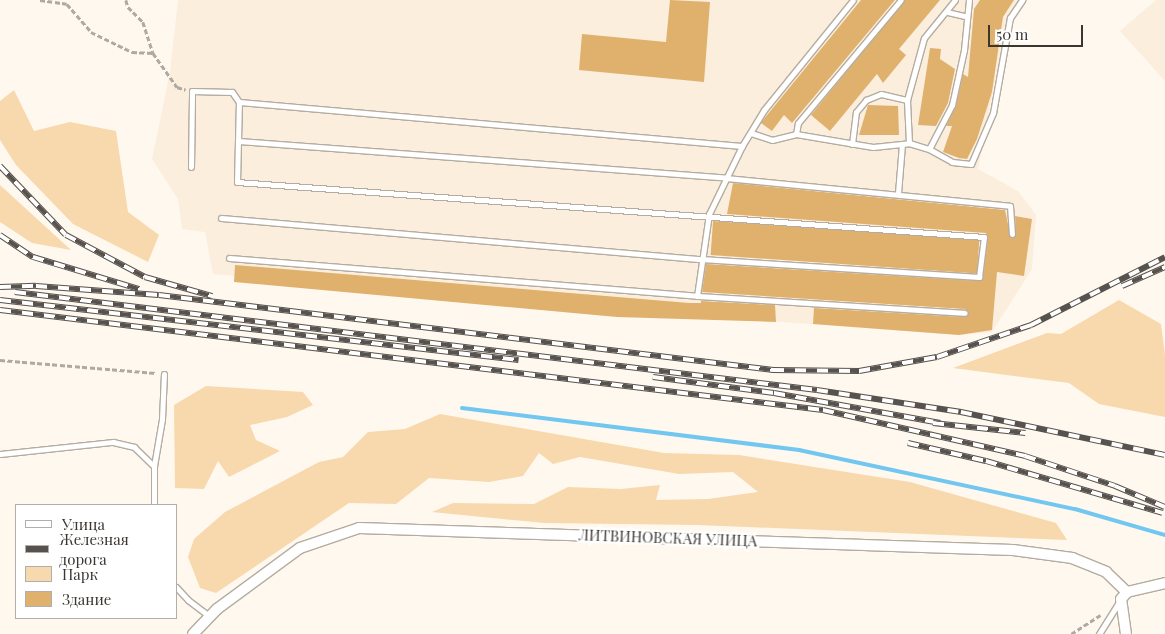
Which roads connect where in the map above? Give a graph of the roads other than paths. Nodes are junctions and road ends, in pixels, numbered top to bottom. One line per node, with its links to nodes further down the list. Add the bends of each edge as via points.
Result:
1 (853, 0): 10 (lane, via 764,110)
2 (901, 0): 11 (lane, via 798,123)
3 (955, 0): 6 (lane)
4 (969, 0): 7 (lane)
5 (1022, 0): 17 (lane, via 1010,18 993,113 971,164 952,162)
6 (947, 12): 7 (lane); 8 (lane, via 924,38)
7 (965, 16): 17 (lane, via 964,50 952,105)
8 (907, 100): 13 (lane); 14 (lane, via 882,94 866,100 856,112)
9 (238, 102): 12 (lane); 16 (lane); 18 (lane, via 232,92 192,91)
10 (751, 133): 11 (lane, via 772,140); 16 (lane)
11 (796, 134): 14 (lane)
12 (238, 141): 19 (lane); 21 (lane, via 237,182)
13 (909, 143): 15 (lane); 17 (lane)
14 (852, 144): 15 (lane, via 873,147)
15 (902, 144): 20 (lane)
16 (742, 146): 19 (lane)
17 (930, 149)
18 (191, 167)
19 (726, 178): 20 (lane); 21 (lane)
20 (898, 193): 23 (lane, via 1010,206)
21 (709, 214): 25 (lane); 25 (lane, via 984,237 979,277)
22 (221, 218): 25 (lane)
23 (1012, 234)
24 (229, 258): 26 (lane)
25 (701, 258): 26 (lane)
26 (697, 296): 27 (lane)
27 (964, 313)
28 (164, 374): 30 (lane, via 162,419)
29 (0, 454): 30 (lane, via 114,442 134,447)
30 (154, 466): 31 (lane)
31 (154, 504)
32 (1165, 583): 34 (street)
33 (178, 589): 35 (lane)
34 (1124, 595): 35 (street, ЛИТВИНОВСКАЯ УЛИЦА, via 1106,572 1072,558 1013,550 359,528 300,548); 37 (lane); 38 (street)
35 (210, 617): 36 (street, ЛИТВИНОВСКАЯ УЛИЦА)
36 (193, 634)
37 (1099, 634)
38 (1126, 634)

